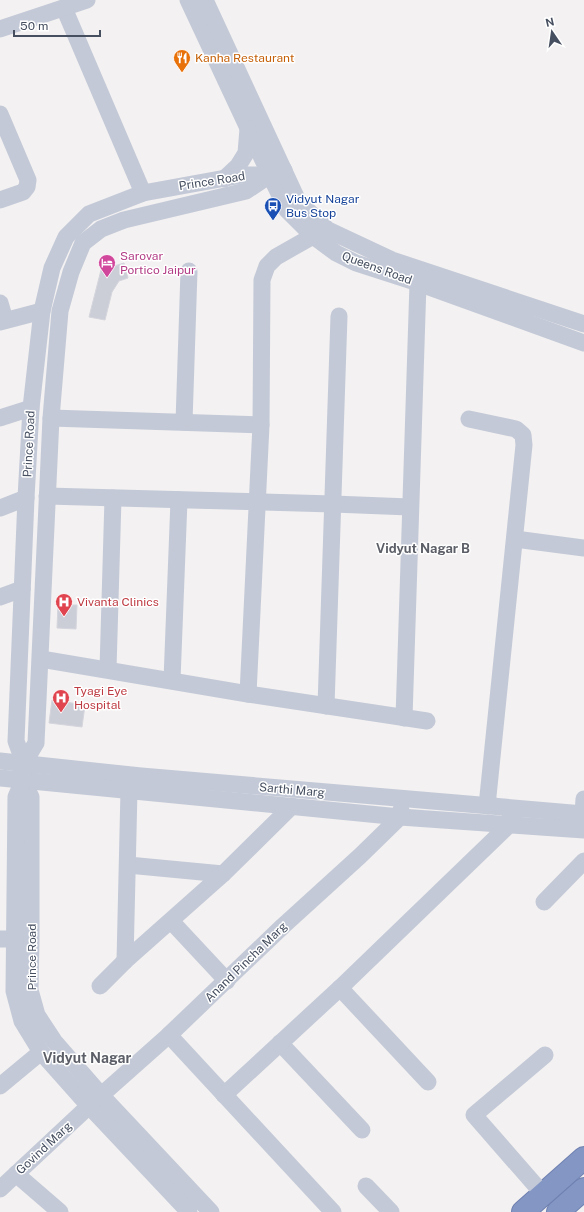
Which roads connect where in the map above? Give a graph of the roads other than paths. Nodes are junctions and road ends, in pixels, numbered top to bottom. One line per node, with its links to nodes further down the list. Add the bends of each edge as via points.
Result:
1 (188, 0): 6 (street, Queens Road)
2 (205, 0): 7 (street, Queens Road)
3 (77, 3): 4 (street); 10 (street)
4 (0, 29)
5 (1, 118): 11 (street, via 28,180 23,192)
6 (248, 129): 7 (street, Queens Road); 8 (street, via 246,153 238,166)
7 (277, 172): 8 (street, Prince Road); 9 (street, Prince Road); 12 (street, Queens Road); 19 (street, Queens Road, via 298,201 328,230 392,260)
8 (224, 179): 10 (street, Prince Road)
9 (246, 191): 12 (street); 26 (street, Prince Road, via 124,220 101,229 83,243 71,272 60,311)
10 (143, 193): 17 (street, Prince Road, via 89,214 66,237 52,268)
11 (0, 200)
12 (282, 200): 13 (street, Queens Road, via 287,210)
13 (313, 236): 15 (street, Queens Road, via 336,253 356,263); 29 (street, via 276,257 267,266 262,280)
14 (189, 271): 28 (street)
15 (418, 283): 22 (street, Queens Road); 36 (street)
16 (0, 303): 20 (street)
17 (42, 311): 20 (street); 24 (street, Prince Road)
18 (339, 316): 35 (street)
19 (562, 316): 21 (street, Queens Road); 22 (street)
20 (3, 321)
21 (584, 324)
22 (557, 333): 23 (street, Queens Road)
23 (584, 343)
24 (31, 408): 25 (street); 31 (street, Prince Road)
25 (0, 418)
26 (51, 418): 28 (street); 30 (street, Prince Road)
27 (469, 419): 38 (street, via 516,430 523,435)
28 (184, 422): 29 (street)
29 (261, 425): 34 (street)
30 (48, 496): 32 (street); 42 (street, Prince Road)
31 (26, 498): 37 (street); 40 (street, Prince Road)
32 (113, 498): 33 (street); 43 (street)
33 (179, 500): 34 (street); 44 (street)
34 (257, 502): 35 (street); 45 (street)
35 (333, 504): 36 (street); 46 (street)
36 (410, 507): 47 (street)
37 (0, 508)
38 (515, 539): 39 (street); 56 (street)
39 (584, 548)
40 (22, 589): 41 (street); 50 (street, Prince Road, via 16,741)
41 (0, 597)
42 (41, 658): 43 (street); 50 (street, Prince Road, via 36,743)
43 (108, 669): 44 (street)
44 (172, 680): 45 (street)
45 (248, 694): 46 (street)
46 (326, 706): 47 (street)
47 (404, 718): 48 (street)
48 (428, 721)
49 (0, 761): 50 (street, Sarthi Marg)
50 (24, 763): 52 (street, Prince Road); 55 (street, Sarthi Marg, via 141,776)
51 (0, 778): 52 (street)
52 (24, 781): 53 (street); 66 (street, Prince Road, via 16,797); 79 (street, Prince Road, via 31,797 30,990 37,1015)
53 (129, 790): 55 (street); 62 (street)
54 (402, 799): 55 (street, Sarthi Marg); 56 (street, Sarthi Marg); 59 (street)
55 (283, 800): 59 (street); 63 (street)
56 (488, 806): 57 (street, Sarthi Marg)
57 (511, 808): 58 (street, Sarthi Marg); 60 (street)
58 (584, 814): 60 (street)
59 (400, 817): 60 (street); 68 (street, Anand Pincha Marg)
60 (510, 824): 70 (street)
61 (584, 861): 64 (street)
62 (128, 865): 63 (street); 67 (street)
63 (223, 874): 65 (street)
64 (544, 902)
65 (170, 921): 67 (street); 68 (street)
66 (7, 939): 71 (street, Prince Road)
67 (125, 961): 69 (street)
68 (227, 981): 72 (street, Anand Pincha Marg)
69 (100, 986)
70 (340, 988): 73 (street); 76 (street)
71 (7, 992): 74 (street, Prince Road)
72 (169, 1035): 78 (street); 79 (street, Anand Pincha Marg)
73 (280, 1043): 78 (street); 80 (street)
74 (41, 1052): 77 (street); 79 (street, Prince Road)
75 (545, 1055): 86 (street, via 474,1116)
76 (428, 1082)
77 (0, 1086)
78 (224, 1095): 90 (street)
79 (95, 1100): 82 (street, Govind Marg); 88 (street, Prince Road); 89 (street, Prince Road)
80 (362, 1130)
81 (584, 1158): 86 (highway)
82 (16, 1174): 84 (street, Govind Marg); 87 (street)
83 (366, 1186): 91 (street)
84 (0, 1189)
85 (584, 1189): 94 (highway)
86 (541, 1191): 92 (street); 93 (highway)
87 (60, 1212)
88 (189, 1212)
89 (211, 1212)
90 (333, 1212)
91 (391, 1212)
92 (511, 1212)
93 (524, 1212)
94 (558, 1212)

